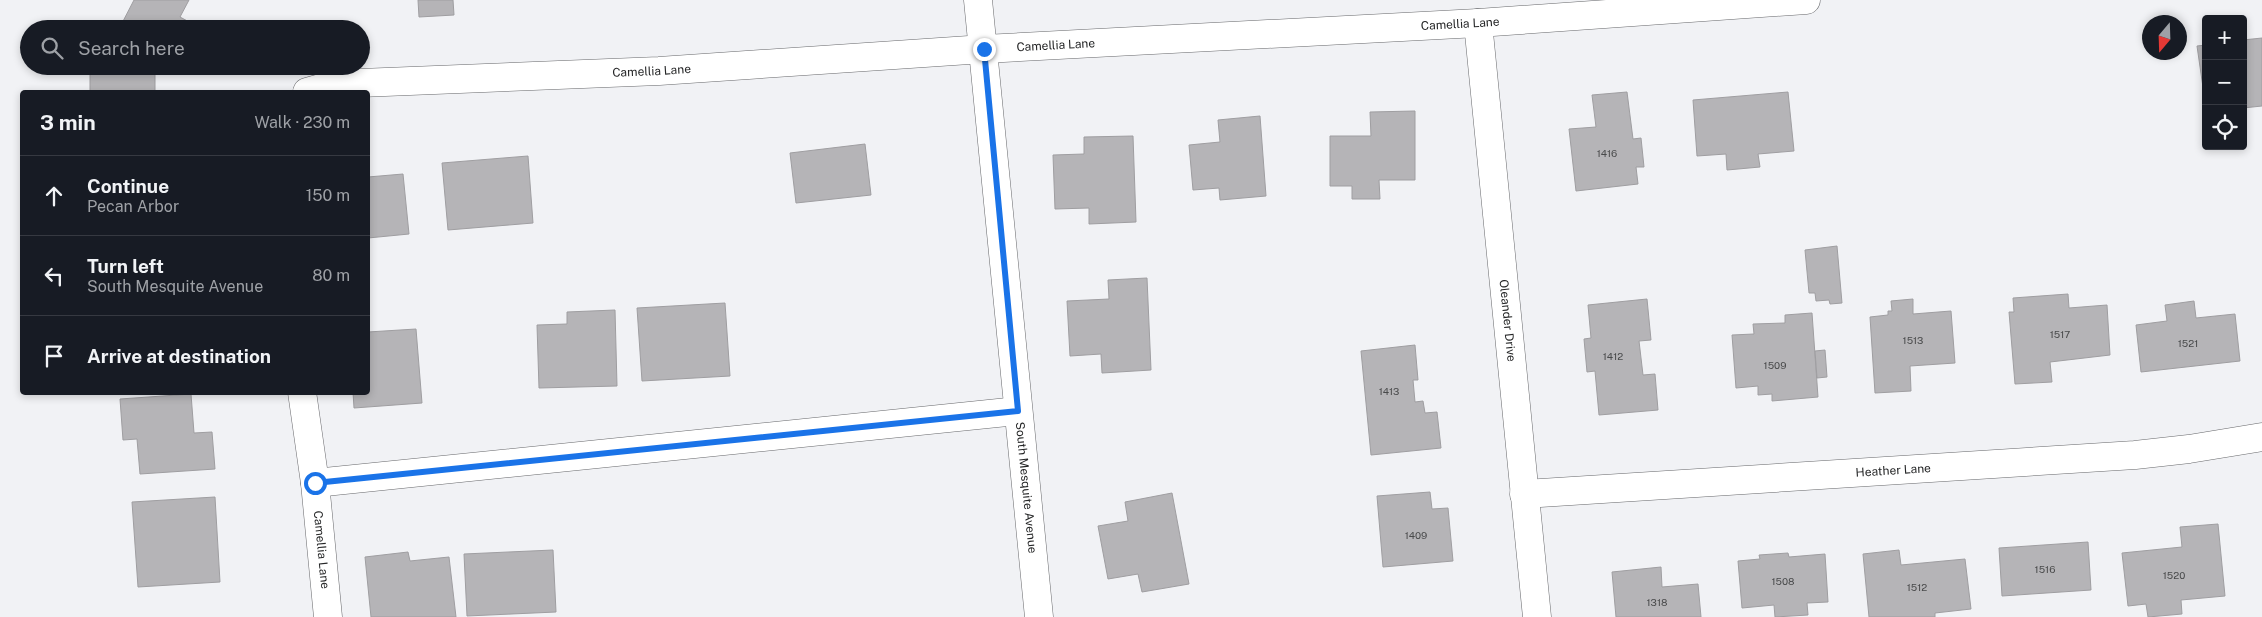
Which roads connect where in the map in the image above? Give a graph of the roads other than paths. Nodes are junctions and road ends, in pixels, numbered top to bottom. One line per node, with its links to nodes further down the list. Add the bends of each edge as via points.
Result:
1 (978, 0): 4 (street, South Mesquite Avenue)
2 (1806, 0): 3 (street, Camellia Lane)
3 (1478, 23): 4 (street, Camellia Lane); 10 (street, Oleander Drive)
4 (984, 49): 5 (street, Camellia Lane, via 659,70 336,84); 7 (street, South Mesquite Avenue)
5 (314, 90)
6 (302, 395): 9 (street, Camellia Lane)
7 (1018, 411): 9 (street); 12 (street, South Mesquite Avenue)
8 (2262, 437): 10 (street, Heather Lane, via 2135,455)
9 (315, 483): 11 (street, Camellia Lane)
10 (1524, 494): 13 (street, Oleander Drive)
11 (328, 617)
12 (1039, 617)
13 (1537, 617)

